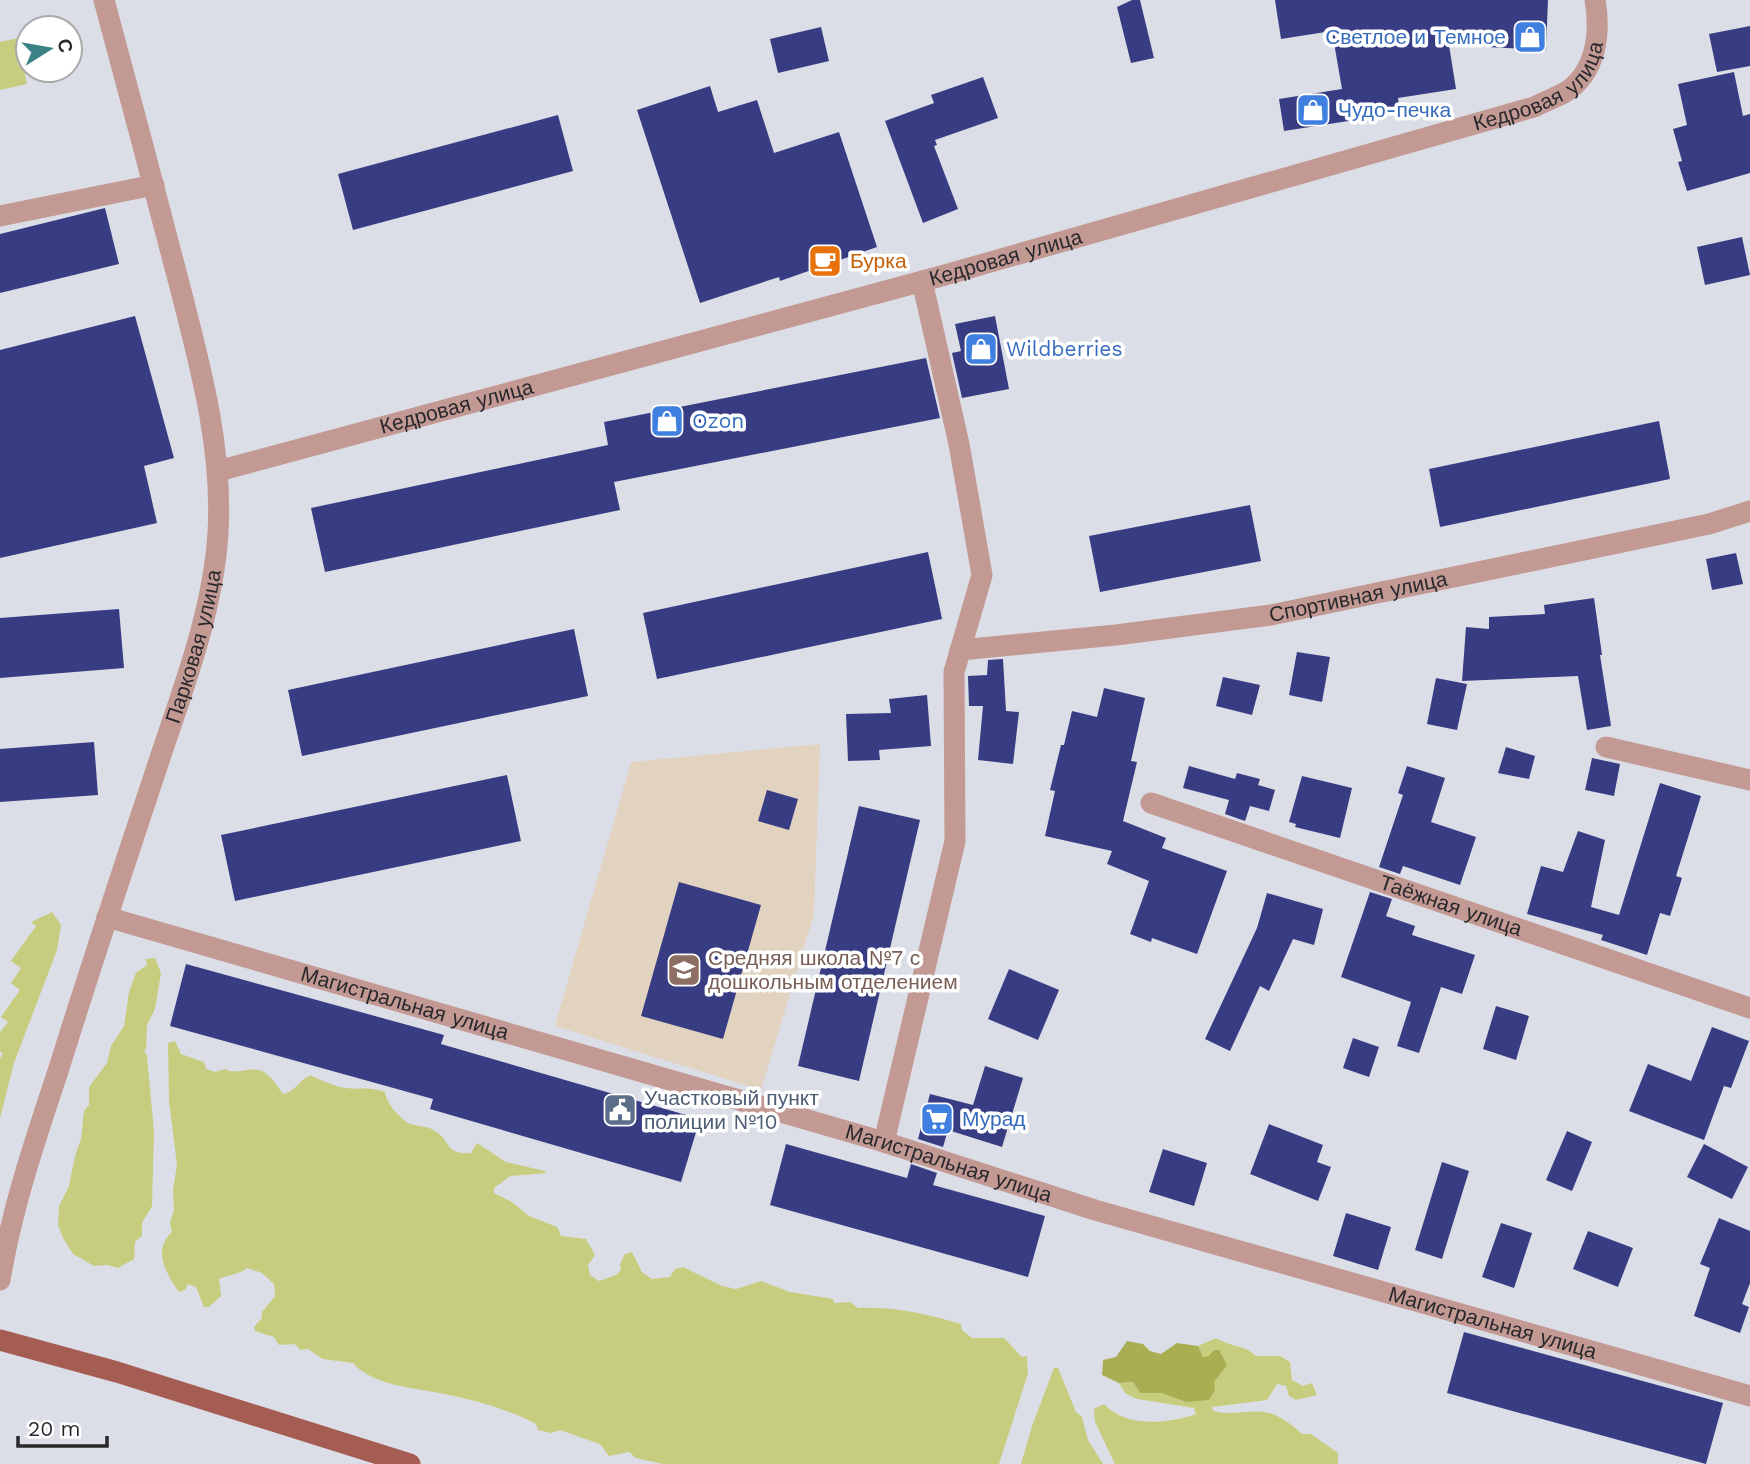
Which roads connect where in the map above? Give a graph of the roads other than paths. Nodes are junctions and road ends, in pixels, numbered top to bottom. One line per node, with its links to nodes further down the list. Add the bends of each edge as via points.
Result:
1 (104, 0): 3 (street, Парковая улица)
2 (1595, 0): 5 (street, Кедровая улица, via 1597,35 1592,63 1565,92 1534,107)
3 (154, 185): 4 (street); 6 (street, Парковая улица, via 209,410)
4 (0, 216)
5 (922, 281): 6 (street, Кедровая улица); 8 (street, via 960,444 982,575)
6 (218, 471): 12 (street, Парковая улица, via 218,532 205,610)
7 (1750, 511): 8 (street, Спортивная улица, via 1709,524 1271,615)
8 (960, 650): 14 (street, via 954,672 954,841)
9 (1606, 747): 10 (street)
10 (1750, 780)
11 (1151, 803): 13 (street, Таёжная улица)
12 (107, 917): 14 (street, Магистральная улица); 15 (street, Парковая улица, via 21,1186)
13 (1750, 1008)
14 (884, 1142): 17 (street, Магистральная улица, via 1095,1210)
15 (0, 1280)
16 (0, 1340): 18 (main road)
17 (1750, 1395)
18 (410, 1464)

